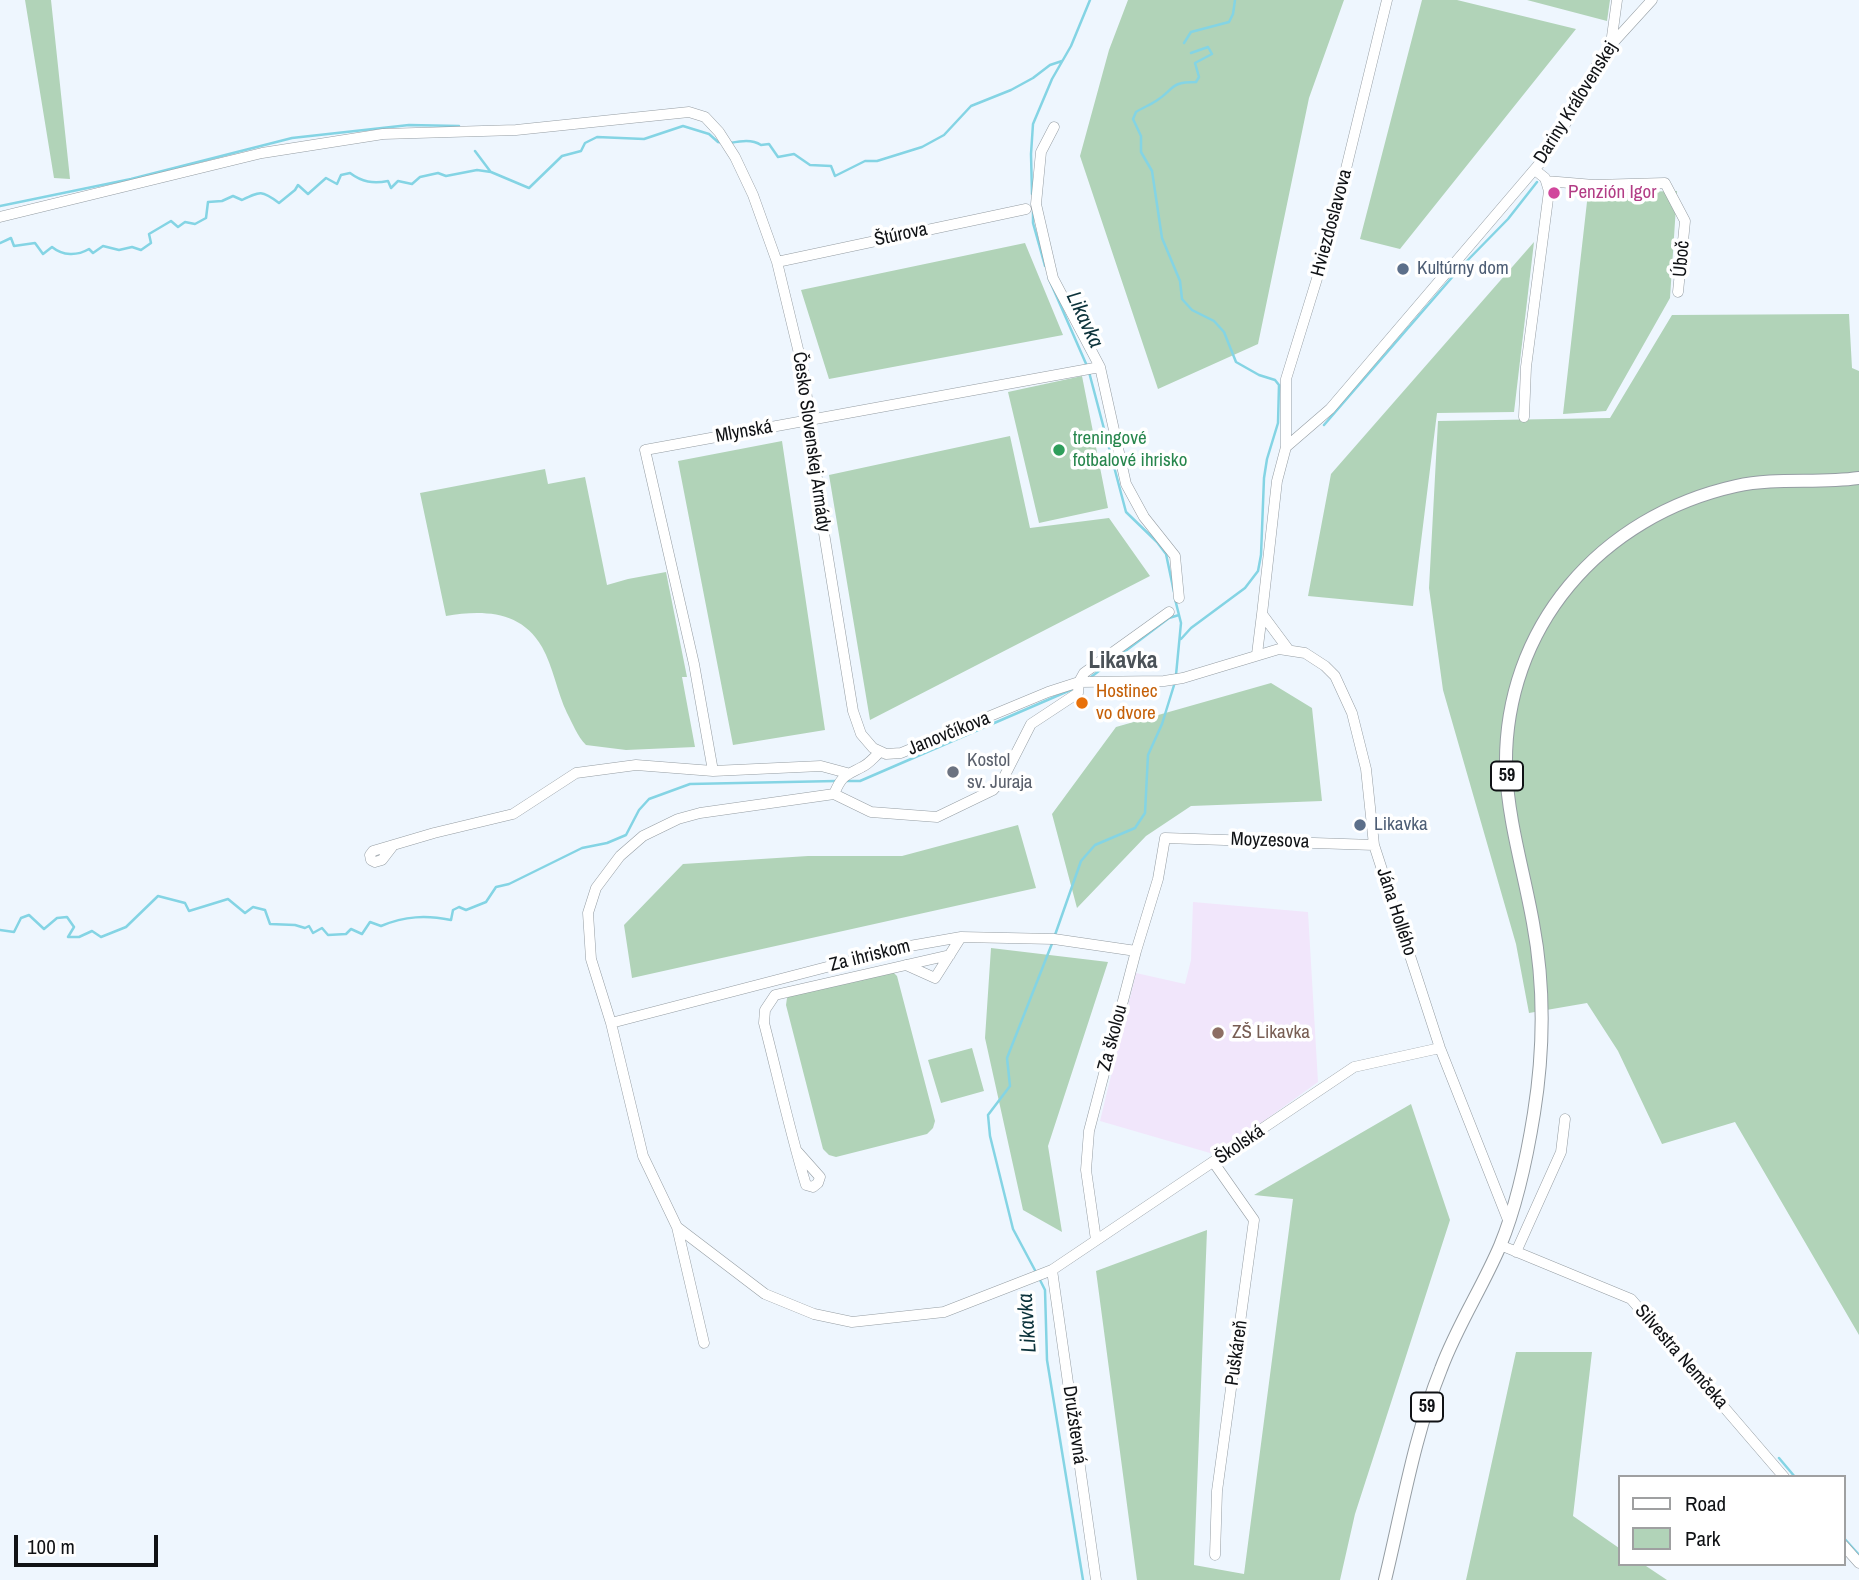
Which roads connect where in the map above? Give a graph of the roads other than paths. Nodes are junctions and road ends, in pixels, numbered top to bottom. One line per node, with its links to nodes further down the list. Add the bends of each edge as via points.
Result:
1 (1387, 0): 14 (street, Hviezdoslavova, via 1328,243 1286,379)
2 (1616, 0): 4 (street)
3 (1652, 0): 4 (street, Dariny Kráľovenskej)
4 (1611, 45): 6 (street, Dariny Kráľovenskej)
5 (1054, 127): 12 (street, via 1041,152 1036,204 1053,278)
6 (1535, 170): 7 (street); 16 (street, Dariny Kráľovenskej)
7 (1546, 181): 11 (street, Úboč, via 1665,183 1685,221); 13 (street, via 1549,191 1526,367)
8 (1026, 209): 10 (street, Štúrova)
9 (0, 216): 10 (street, Česko Slovenskej Armády, via 262,153 383,134 516,130 688,112 705,117 735,158)
10 (777, 262): 15 (street, Česko Slovenskej Armády, via 804,374)
11 (1678, 292)
12 (1092, 368): 15 (street, Mlynská); 19 (street, via 1126,484 1144,517 1175,556)
13 (1524, 417)
14 (1286, 419): 16 (street); 17 (street, Hviezdoslavova)
15 (810, 420): 25 (street, Česko Slovenskej Armády, via 853,711 866,742); 26 (street, Mlynská, via 645,450 694,664)
16 (1308, 429): 17 (street, Dariny Kráľovenskej)
17 (1286, 447): 21 (street, via 1277,481)
18 (1855, 479): 41 (main road, 59, via 1745,484 1658,515 1581,571 1553,603 1535,637 1513,701 1506,770 1540,965 1542,1042 1529,1143)
19 (1179, 598)
20 (1169, 612): 24 (street, via 1084,673)
21 (1262, 614): 22 (street); 23 (street)
22 (1287, 649): 23 (street, Janovčíkova); 30 (street, Jána Hollého, via 1325,666 1345,696 1366,769)
23 (1257, 654): 24 (street, Janovčíkova, via 1182,678)
24 (1079, 682): 25 (street, Janovčíkova, via 901,753); 28 (street, via 1078,693 1031,724 993,790 937,817 871,812)
25 (880, 752): 27 (street, Janovčíkova)
26 (713, 771): 27 (street, via 821,766); 31 (street, via 636,765 576,773 513,814)
27 (847, 773): 28 (street, Janovčíkova)
28 (834, 794): 36 (street, via 678,819 643,836 620,856 591,897 587,914 591,959)
29 (1165, 838): 30 (street, Moyzesova); 33 (street, Za školou)
30 (1374, 845): 37 (street, Jána Hollého)
31 (392, 847)
32 (961, 937): 33 (street, Za ihriskom, via 1054,939); 34 (street); 36 (street, Za ihriskom, via 904,947)
33 (1136, 951): 43 (street, Za školou, via 1087,1143)
34 (950, 955): 35 (street); 35 (street, via 935,978)
35 (906, 965): 39 (street, via 775,995 765,1010 764,1023)
36 (611, 1023): 42 (street, via 643,1156)
37 (1440, 1048): 40 (street, Školská, via 1354,1066); 41 (street, Jána Hollého)
38 (1565, 1119): 45 (street, via 1561,1152)
39 (796, 1150)
40 (1214, 1163): 43 (street, Školská); 50 (street, Puškáreň, via 1254,1220 1217,1491)
41 (1508, 1220): 44 (main road, 59)
42 (677, 1227): 46 (street, Školská, via 765,1294 814,1314 852,1322 944,1312); 47 (street)
43 (1096, 1240): 46 (street, Školská)
44 (1500, 1245): 45 (street, Silvestra Nemčeka); 53 (main road, 59, via 1433,1388)
45 (1516, 1252): 48 (street, Silvestra Nemčeka, via 1631,1299)
46 (1052, 1270): 52 (street, Družstevná)
47 (704, 1343)
48 (1782, 1475)
49 (1845, 1547): 51 (street)
50 (1215, 1555)
51 (1859, 1563)
52 (1096, 1580)
53 (1385, 1580)

